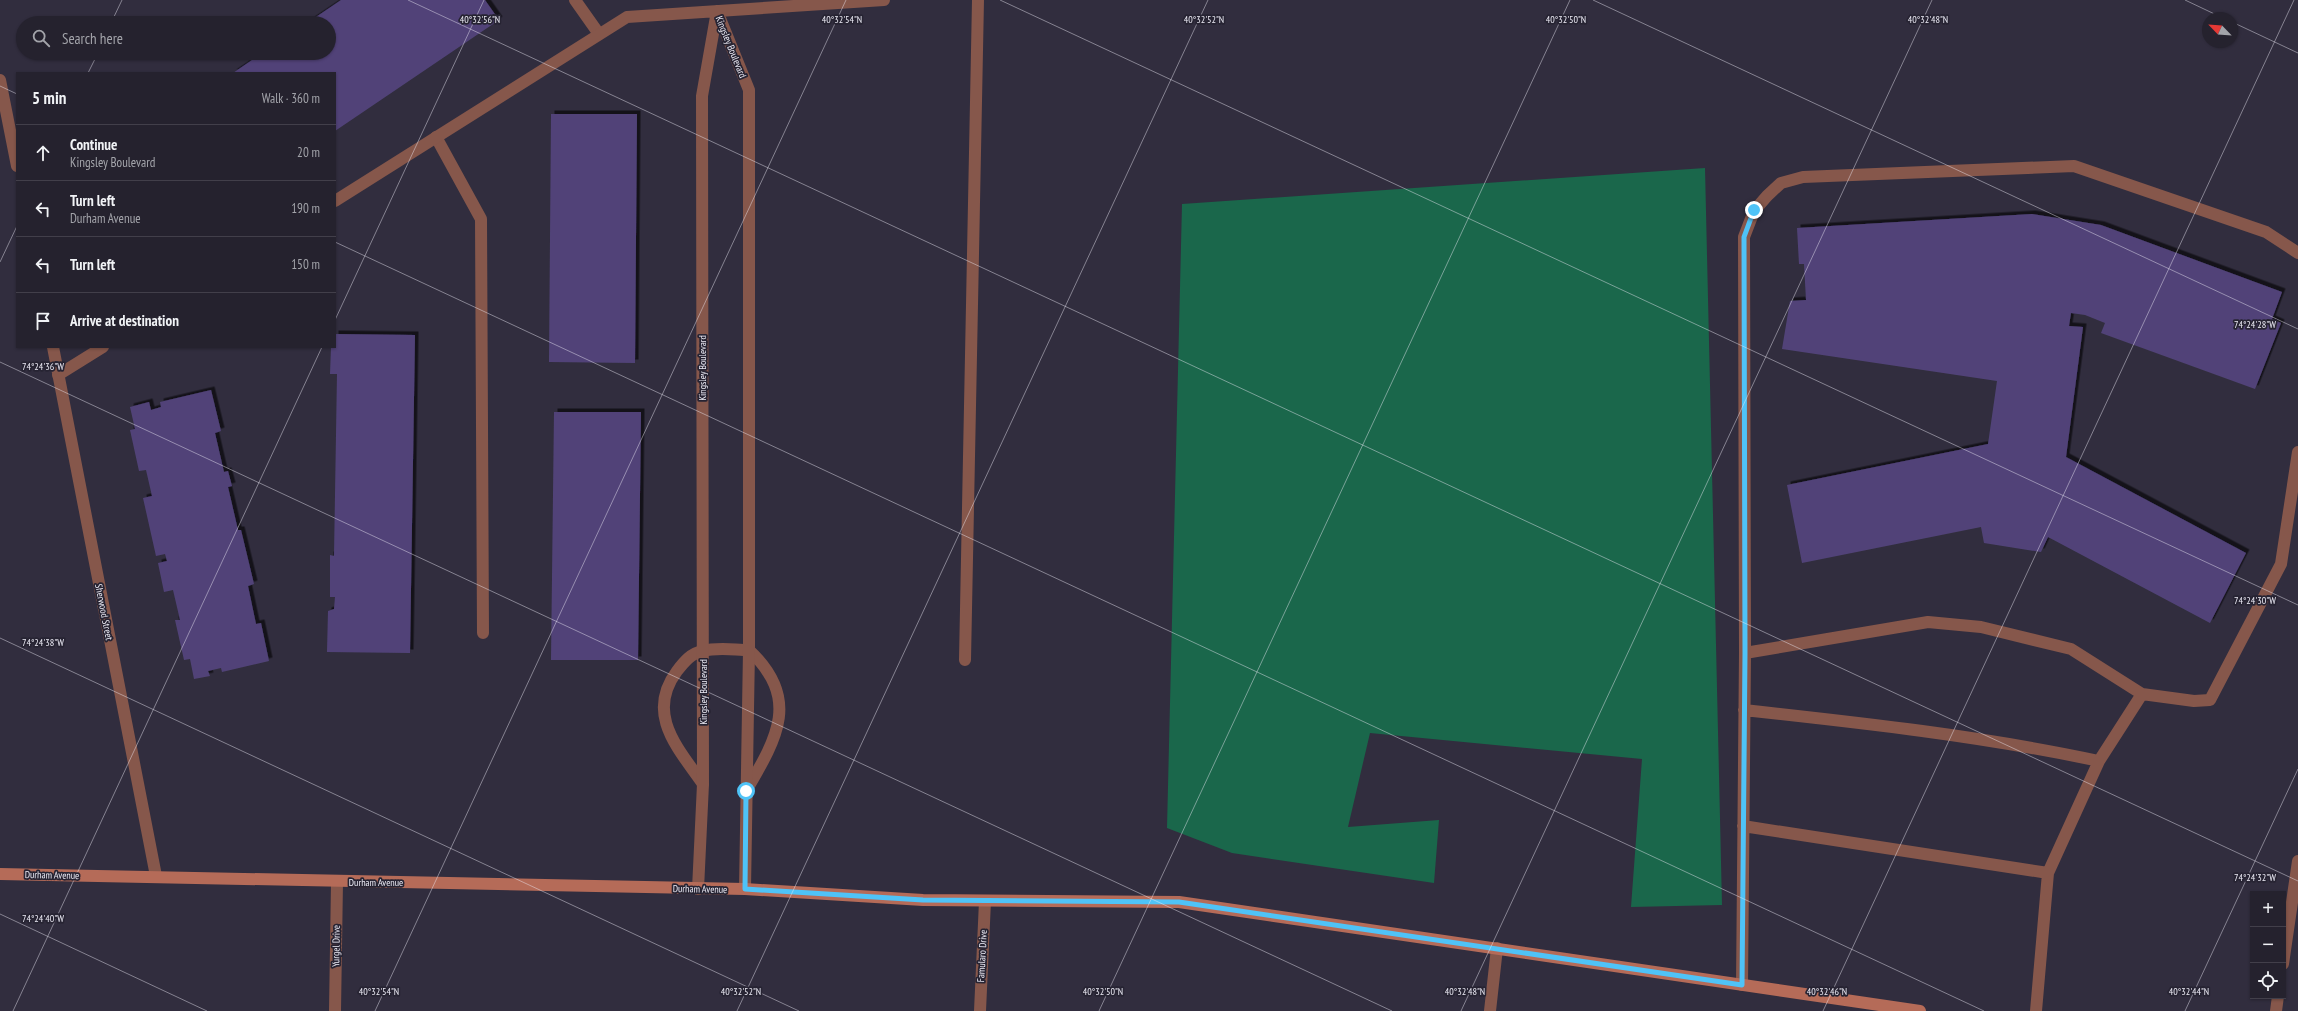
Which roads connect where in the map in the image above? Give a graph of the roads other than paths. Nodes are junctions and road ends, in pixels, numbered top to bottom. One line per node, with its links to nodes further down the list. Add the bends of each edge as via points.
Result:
1 (575, 0): 5 (street)
2 (884, 0): 4 (street)
3 (978, 0): 19 (street)
4 (717, 11): 5 (street, via 627,17); 16 (street, Kingsley Boulevard, via 702,96); 17 (street, Kingsley Boulevard, via 749,90)
5 (600, 34): 7 (street)
6 (0, 80): 8 (street)
7 (436, 137): 9 (street); 15 (street, via 481,219)
8 (16, 161)
9 (336, 200)
10 (2298, 253): 18 (street, via 2266,232 2074,166 1803,177 1781,183 1754,210 1744,237)
11 (53, 348): 13 (street, Sherwood Street)
12 (101, 348): 13 (street)
13 (58, 375): 29 (street, Sherwood Street)
14 (2298, 452): 20 (street, via 2281,564 2210,700 2194,701)
15 (483, 633)
16 (703, 650): 17 (street); 23 (street, Kingsley Boulevard); 23 (street, via 687,658 672,678 665,693 662,711 668,731)
17 (749, 650): 24 (street, Kingsley Boulevard); 24 (street, via 763,664 775,684 780,713 771,748)
18 (1745, 653): 20 (street, via 1928,622 1981,627 2071,649); 21 (street)
19 (965, 660)
20 (2142, 694): 22 (street)
21 (1744, 710): 22 (street, via 1937,732 2034,747); 25 (street)
22 (2099, 761): 27 (street)
23 (703, 784): 31 (street, Kingsley Boulevard)
24 (746, 791): 32 (street, Kingsley Boulevard)
25 (1743, 826): 27 (street); 36 (street)
26 (2298, 861): 35 (street)
27 (2048, 873): 42 (street)
28 (0, 874): 29 (main road, Durham Avenue)
29 (156, 876): 30 (main road, Durham Avenue)
30 (337, 882): 31 (main road, Durham Avenue, via 460,882); 38 (street, Yurgel Drive)
31 (698, 889): 32 (main road, Durham Avenue)
32 (745, 889): 33 (main road, Durham Avenue, via 923,900)
33 (985, 901): 34 (main road, Durham Avenue, via 1179,902); 39 (street, Famularo Drive)
34 (1497, 948): 36 (main road, Durham Avenue); 40 (street)
35 (2283, 963)
36 (1742, 985): 41 (main road, Durham Avenue)
37 (2278, 999): 43 (street)
38 (335, 1011)
39 (980, 1011)
40 (1490, 1011)
41 (1920, 1011)
42 (2036, 1011)
43 (2276, 1011)

